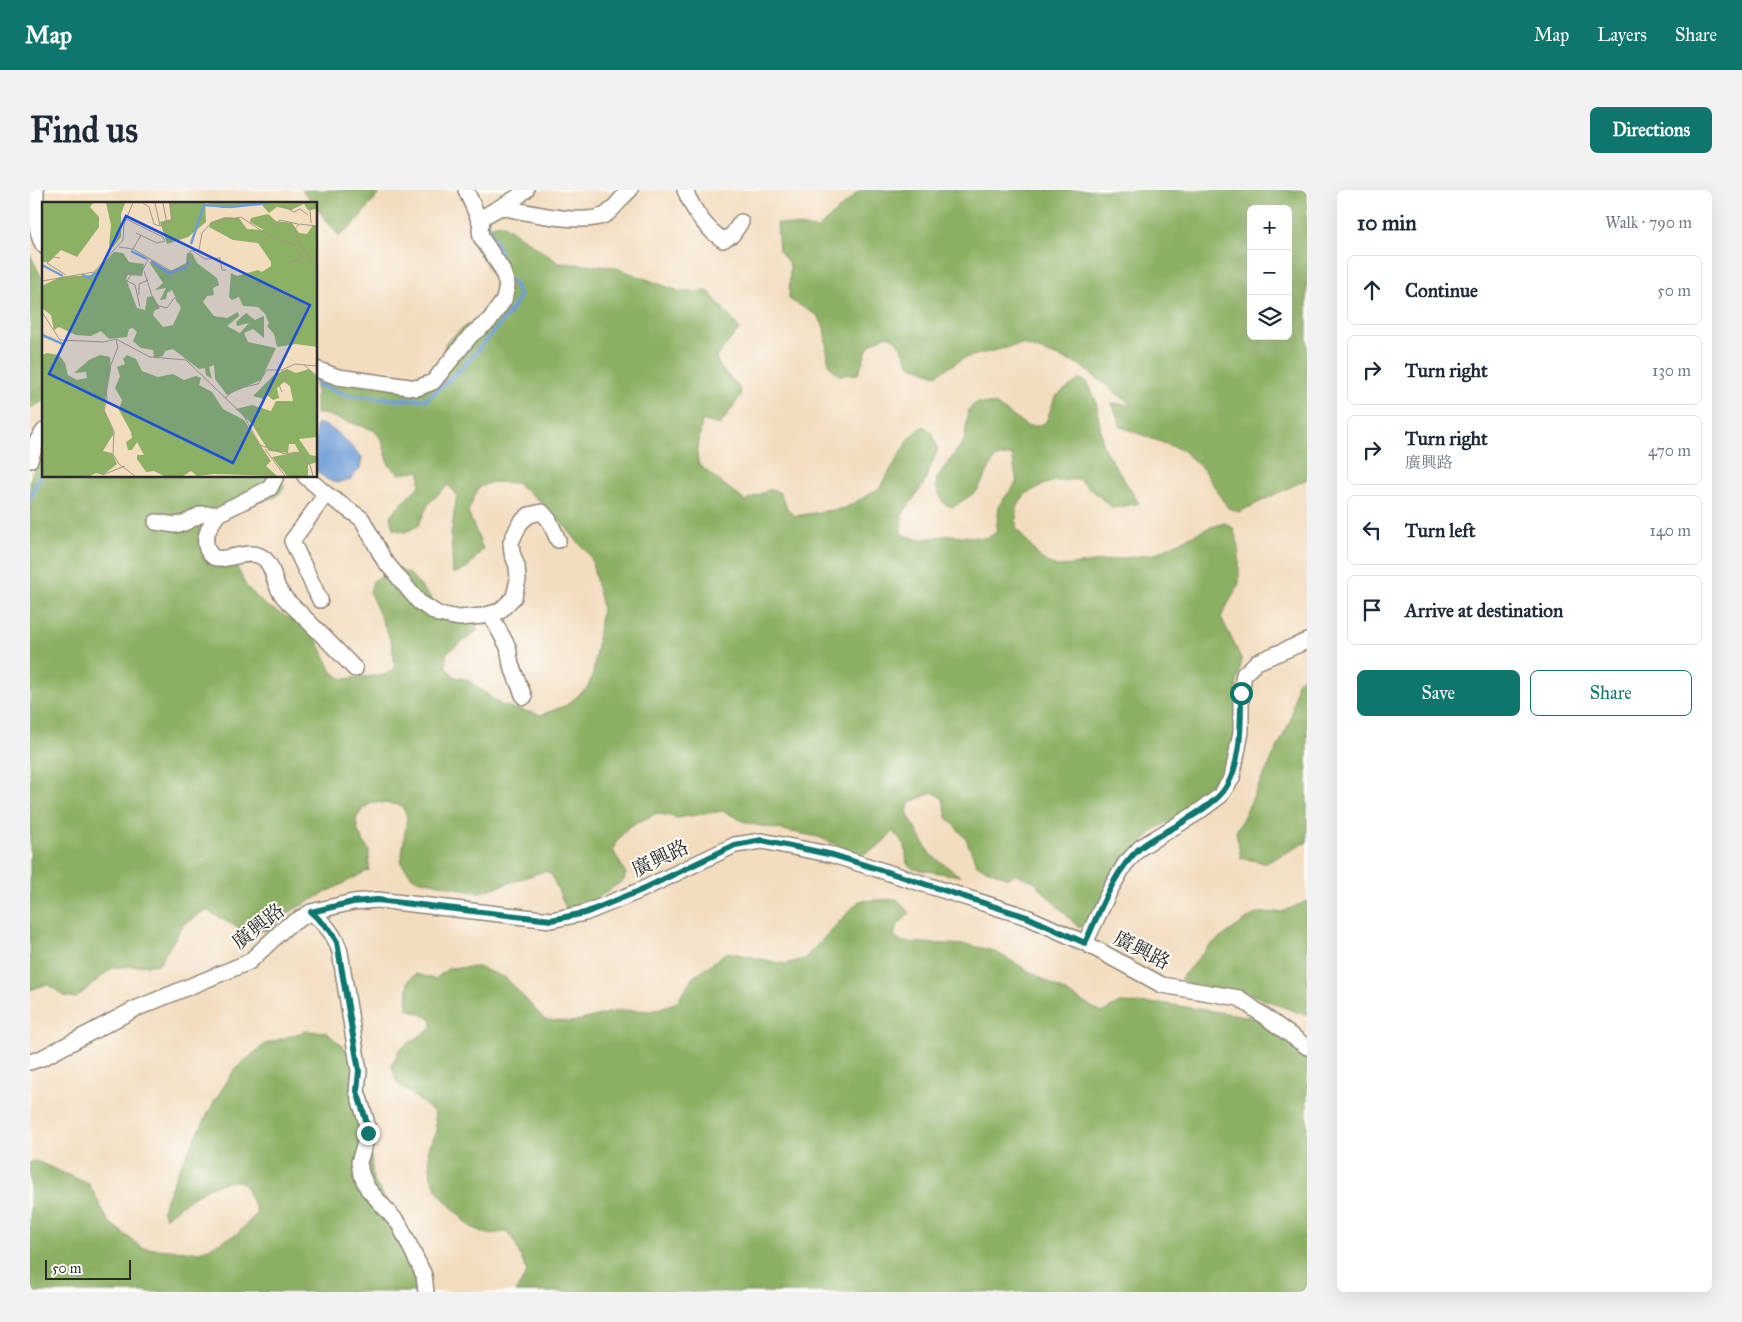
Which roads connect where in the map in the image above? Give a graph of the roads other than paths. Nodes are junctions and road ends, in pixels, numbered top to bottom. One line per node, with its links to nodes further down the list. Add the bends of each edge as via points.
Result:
1 (36, 190): 6 (street)
2 (466, 190): 7 (street)
3 (526, 190): 7 (street)
4 (630, 190): 7 (street, via 606,214 590,219)
5 (685, 190): 8 (street, via 691,206 723,240 732,235)
6 (40, 210): 9 (street)
7 (489, 215): 10 (street, via 480,237 502,269 507,285 504,300 433,382 417,388 338,377)
8 (741, 222)
9 (42, 243)
10 (318, 370)
11 (42, 434): 12 (street)
12 (30, 460)
13 (275, 478): 16 (street, via 270,488)
14 (307, 478): 15 (street)
15 (326, 494): 19 (street, via 292,540); 20 (street, via 362,519 384,560 419,602 438,614 459,618)
16 (218, 514): 17 (street, via 202,514 175,525); 22 (street, via 208,529 206,539 212,556 221,559 250,553 267,560 280,593)
17 (156, 522)
18 (558, 540): 20 (street, via 542,512 529,515 520,523 511,542 518,573 514,597 500,611)
19 (320, 600)
20 (490, 614): 23 (street, via 508,647 511,665)
21 (1307, 641): 25 (street, via 1258,662 1244,674 1241,732 1232,778 1220,796 1141,847 1125,864)
22 (356, 669)
23 (524, 698)
24 (311, 912): 25 (street, 廣興路, via 377,900 551,920 585,913 735,845 762,840 833,855 884,871 1027,917); 27 (street, 廣興路, via 286,927 249,962 135,1009); 28 (street, via 330,930 340,952 359,1071 357,1091 368,1133 359,1162 361,1174 368,1189 399,1224 424,1275)
25 (1085, 943): 26 (street, 廣興路, via 1162,985 1239,998)
26 (1307, 1047)
27 (30, 1062)
28 (426, 1292)

